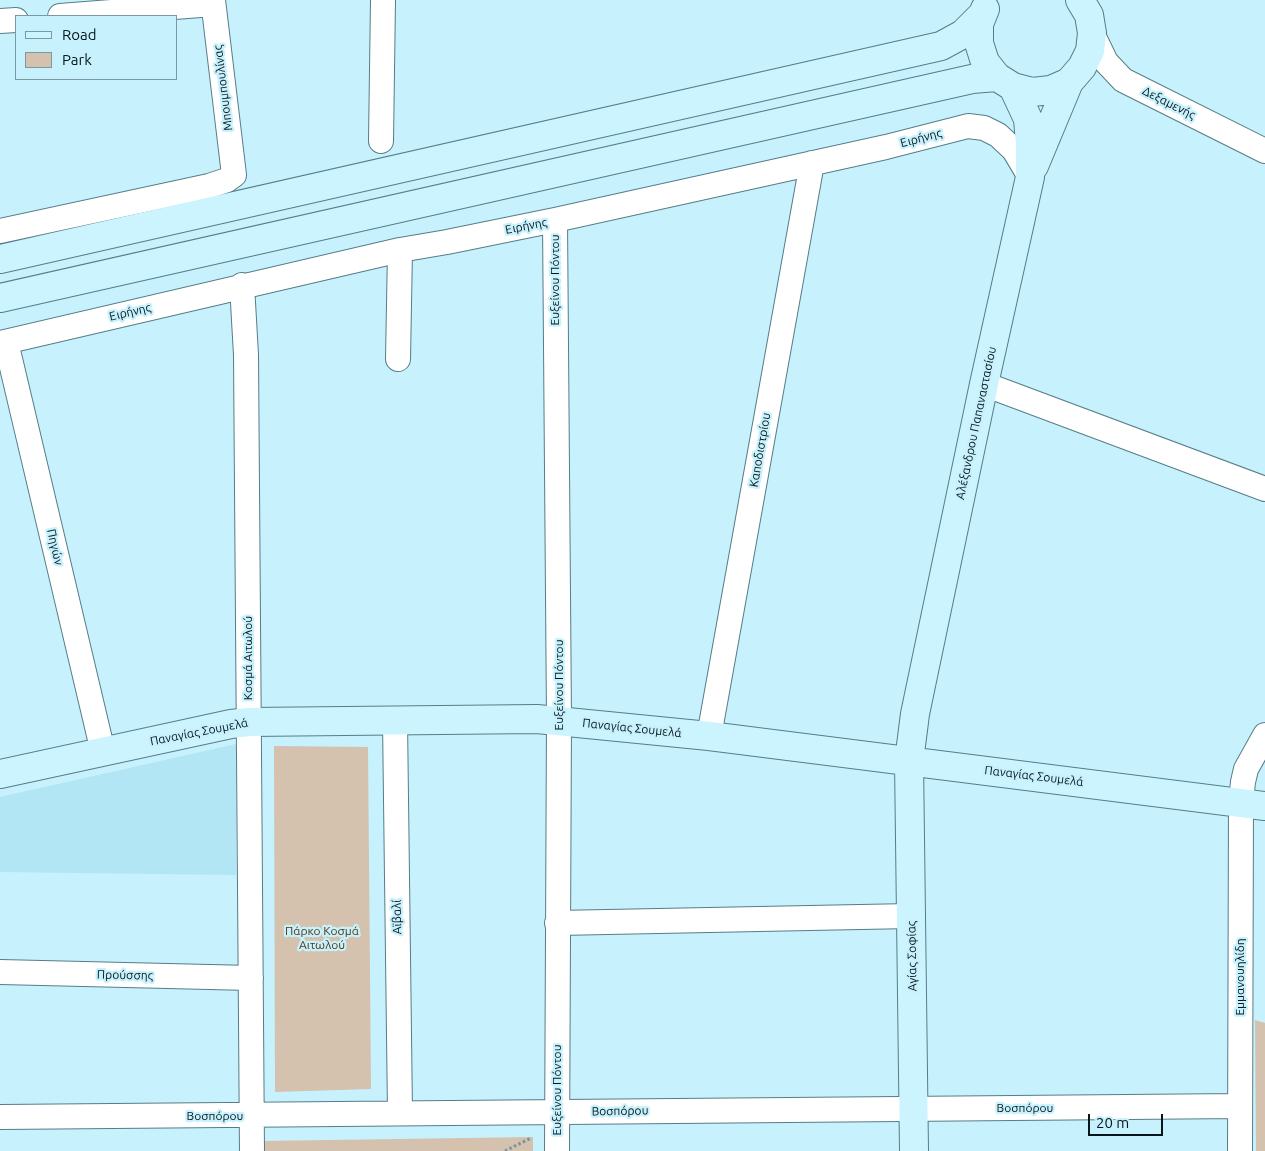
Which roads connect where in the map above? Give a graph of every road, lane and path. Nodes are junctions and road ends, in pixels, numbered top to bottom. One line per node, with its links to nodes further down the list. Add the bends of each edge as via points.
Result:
1 (383, 0): 11 (street)
2 (1080, 0): 8 (street, via 1089,15)
3 (213, 2): 5 (street); 16 (street, Μπουμπουλίνας, via 234,175 209,186)
4 (987, 5): 9 (street, Αλέξανδρου Παπαναστασίου, via 979,24 979,43 985,62); 18 (street, via 963,34 941,46)
5 (71, 15)
6 (15, 20): 7 (street)
7 (0, 21)
8 (1092, 33): 10 (street, via 1090,51 1082,68); 12 (street, Δεξαμενής, via 1106,62 1123,80)
9 (1005, 82): 10 (street, via 1032,92 1051,90); 14 (street, Αλέξανδρου Παπαναστασίου, via 1028,119); 20 (street, via 972,79)
10 (1069, 82): 14 (street)
11 (381, 141)
12 (1265, 151)
13 (812, 163): 14 (street, Ειρήνης, via 968,126 984,128 998,135 1014,150); 15 (street, Ειρήνης); 29 (street, Καποδιστρίου)
14 (1030, 177): 23 (street, Αλέξανδρου Παπαναστασίου)
15 (555, 220): 17 (street, Ειρήνης); 26 (street, Ευξείνου Πόντου)
16 (0, 231)
17 (400, 250): 19 (street, Ειρήνης); 22 (street)
18 (0, 258)
19 (242, 286): 21 (street, Ειρήνης); 27 (street, Κοσμά Αιτωλού, via 246,356)
20 (0, 298)
21 (3, 342): 30 (street, Πηγών)
22 (398, 359)
23 (984, 384): 24 (street); 31 (street, Αλέξανδρου Παπαναστασίου, via 915,714)
24 (1265, 489)
25 (395, 720): 26 (street, Παναγίας Σουμελά); 27 (street, Παναγίας Σουμελά); 41 (street, Αϊβαλί)
26 (559, 720): 29 (street, Παναγίας Σουμελά); 35 (street, Ευξείνου Πόντου)
27 (249, 722): 30 (street, Παναγίας Σουμελά); 37 (street, Κοσμά Αιτωλού)
28 (1265, 735): 33 (street, Εμμανουηλίδη, via 1242,782)
29 (709, 736): 31 (street, Παναγίας Σουμελά)
30 (103, 752): 32 (street, Παναγίας Σουμελά)
31 (909, 761): 33 (street, Παναγίας Σουμελά); 34 (street, Αγίας Σοφίας)
32 (0, 774)
33 (1253, 804): 38 (street, Εμμανουηλίδη)
34 (911, 916): 35 (street); 39 (street, Αγίας Σοφίας)
35 (558, 923): 40 (street, Ευξείνου Πόντου)
36 (0, 972): 37 (street, Προύσσης)
37 (251, 978): 42 (street, Κοσμά Αιτωλού)
38 (1239, 1106): 39 (street, Βοσπόρου); 47 (street, Εμμανουηλίδη)
39 (914, 1109): 40 (street, Βοσπόρου); 46 (street, Αγίας Σοφίας)
40 (556, 1112): 41 (street, Βοσπόρου); 45 (street, Ευξείνου Πόντου)
41 (400, 1113): 42 (street, Βοσπόρου)
42 (252, 1116): 43 (street, Βοσπόρου); 44 (street, Κοσμά Αιτωλού)
43 (0, 1117)
44 (252, 1151)
45 (557, 1151)
46 (914, 1151)
47 (1240, 1151)

